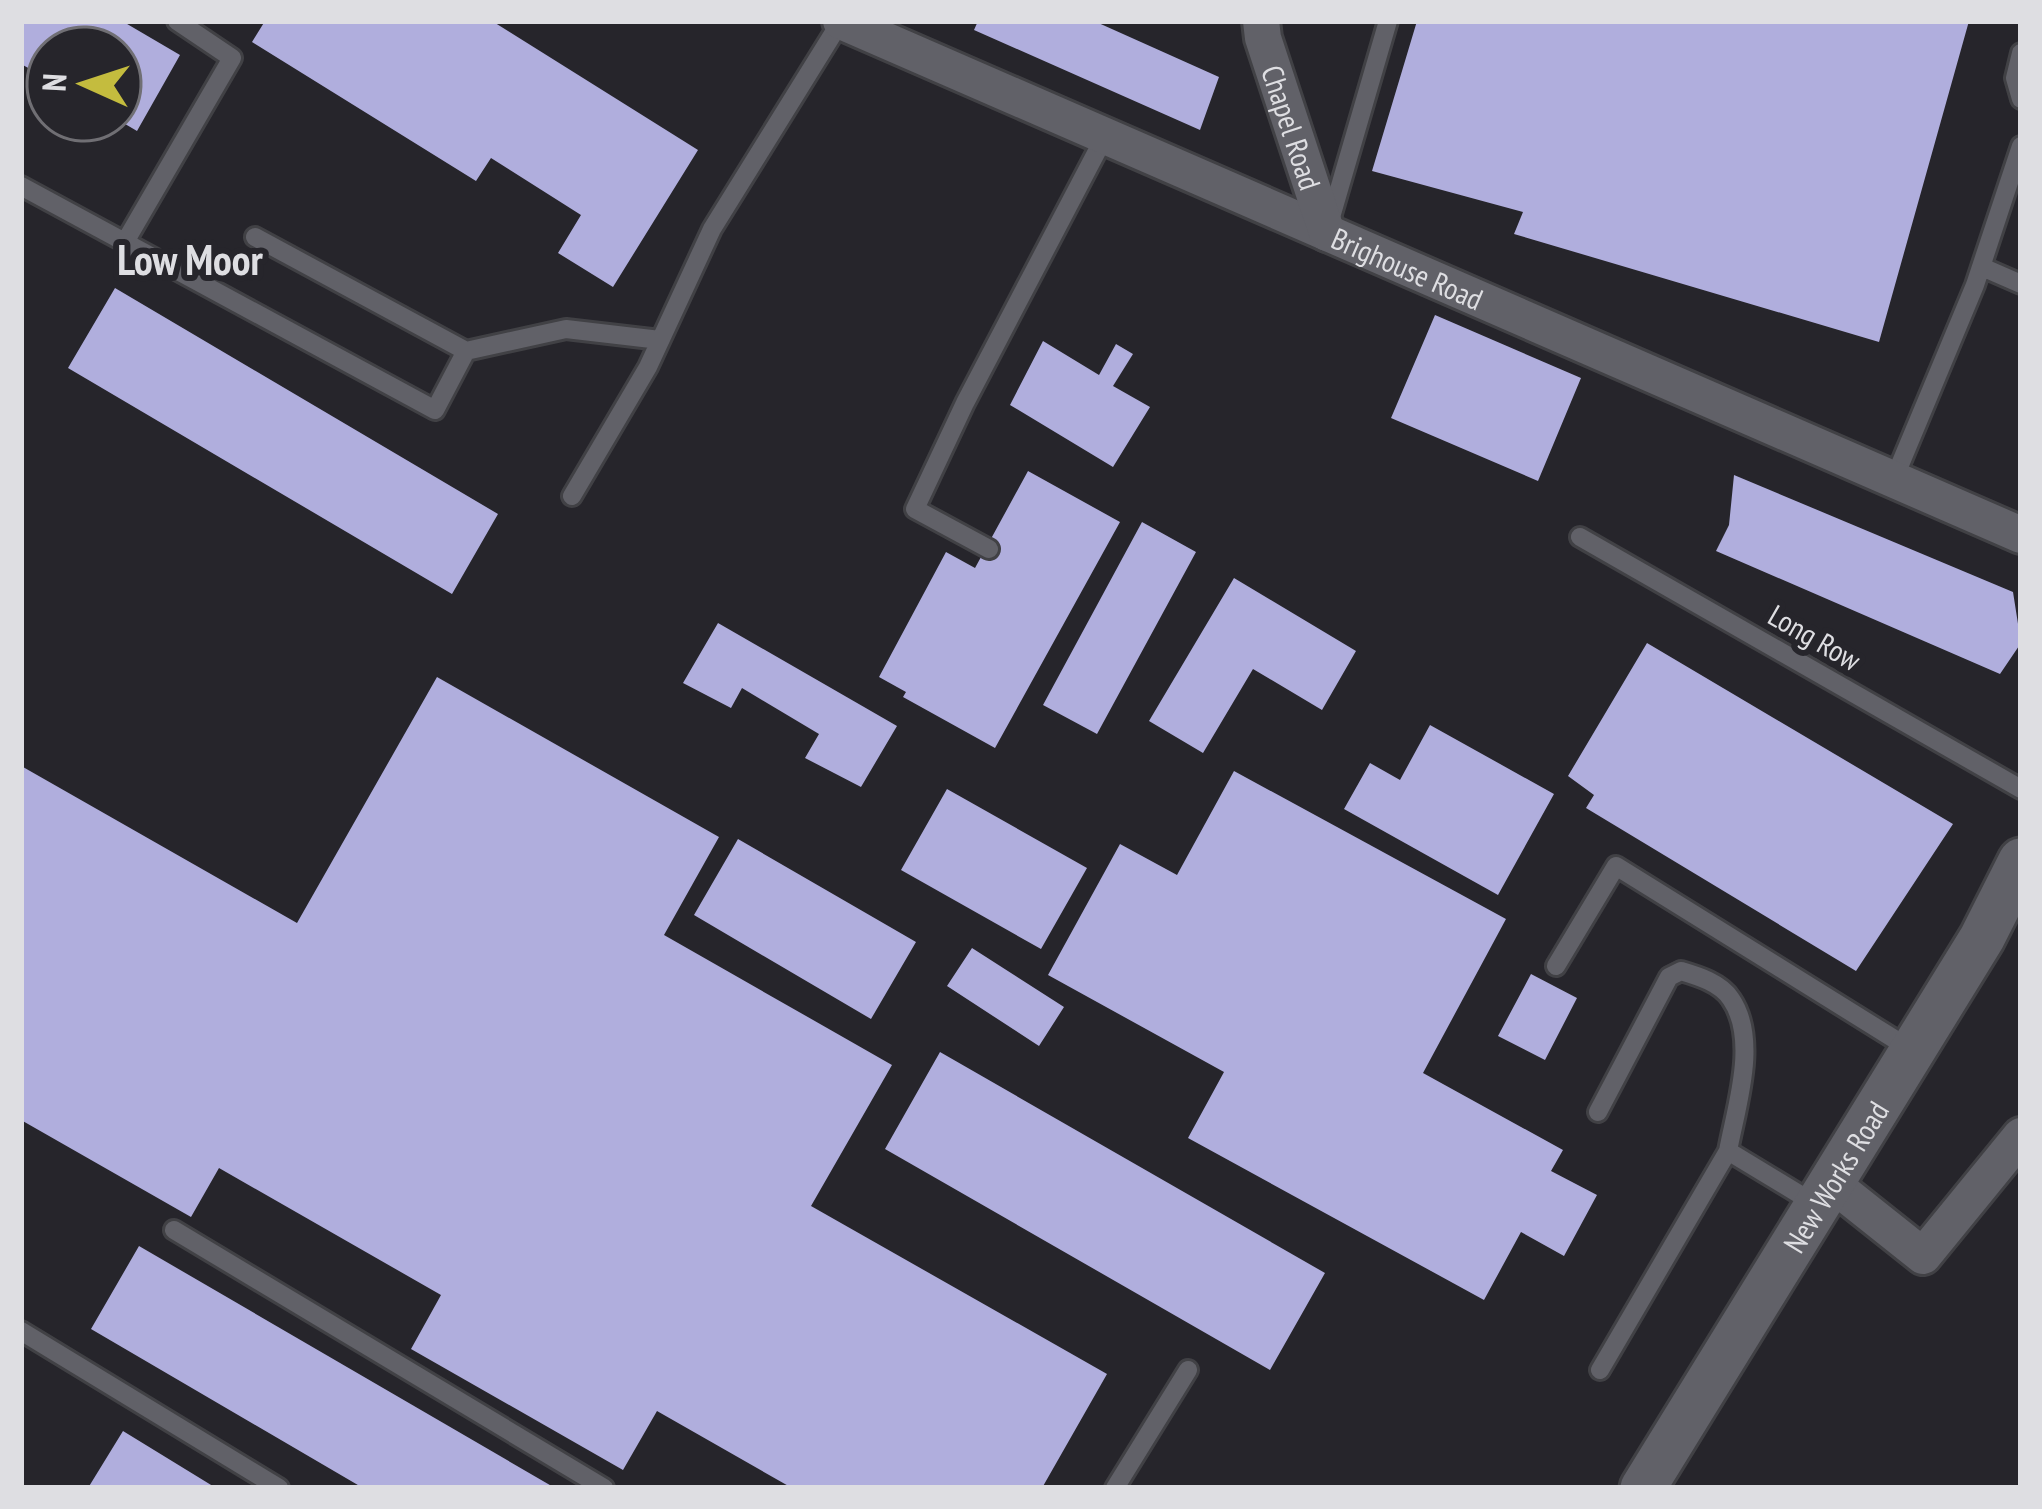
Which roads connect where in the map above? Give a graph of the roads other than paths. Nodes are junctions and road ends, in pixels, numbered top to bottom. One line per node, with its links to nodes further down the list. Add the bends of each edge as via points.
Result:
1 (177, 21): 12 (lane, via 232,58)
2 (841, 21): 7 (street, Brighouse Road); 15 (lane, via 712,229)
3 (1262, 21): 10 (street, Chapel Road)
4 (1388, 21): 10 (lane)
5 (2021, 53): 6 (lane)
6 (2021, 98)
7 (1105, 136): 10 (street, Brighouse Road); 23 (lane, via 915,509)
8 (2021, 146): 13 (lane)
9 (21, 186): 12 (lane)
10 (1327, 233): 17 (street, Brighouse Road)
11 (255, 237): 16 (lane)
12 (124, 242): 16 (lane, via 435,410)
13 (1982, 267): 14 (lane); 17 (lane)
14 (2021, 284)
15 (660, 340): 16 (lane, via 566,329); 18 (lane)
16 (466, 351)
17 (1894, 479): 20 (street, Brighouse Road)
18 (572, 496)
19 (2021, 510): 20 (street, Brighouse Road)
20 (1974, 514): 21 (street, Brighouse Road)
21 (2021, 535)
22 (1580, 537): 24 (lane, Long Row)
23 (988, 549)
24 (2021, 789)
25 (2018, 874): 27 (street, New Works Road)
26 (1556, 966): 27 (lane, via 1616,866)
27 (1912, 1050): 31 (street, New Works Road)
28 (1598, 1112): 30 (lane, via 1669,977 1681,971 1731,997 1742,1027)
29 (2021, 1136): 31 (street, via 1923,1256)
30 (1728, 1151): 31 (lane); 35 (lane)
31 (1824, 1194): 39 (street, New Works Road)
32 (174, 1230): 37 (lane)
33 (21, 1331): 36 (lane)
34 (1188, 1370): 38 (lane)
35 (1600, 1370)
36 (279, 1488)
37 (604, 1488)
38 (1115, 1488)
39 (1643, 1488)

